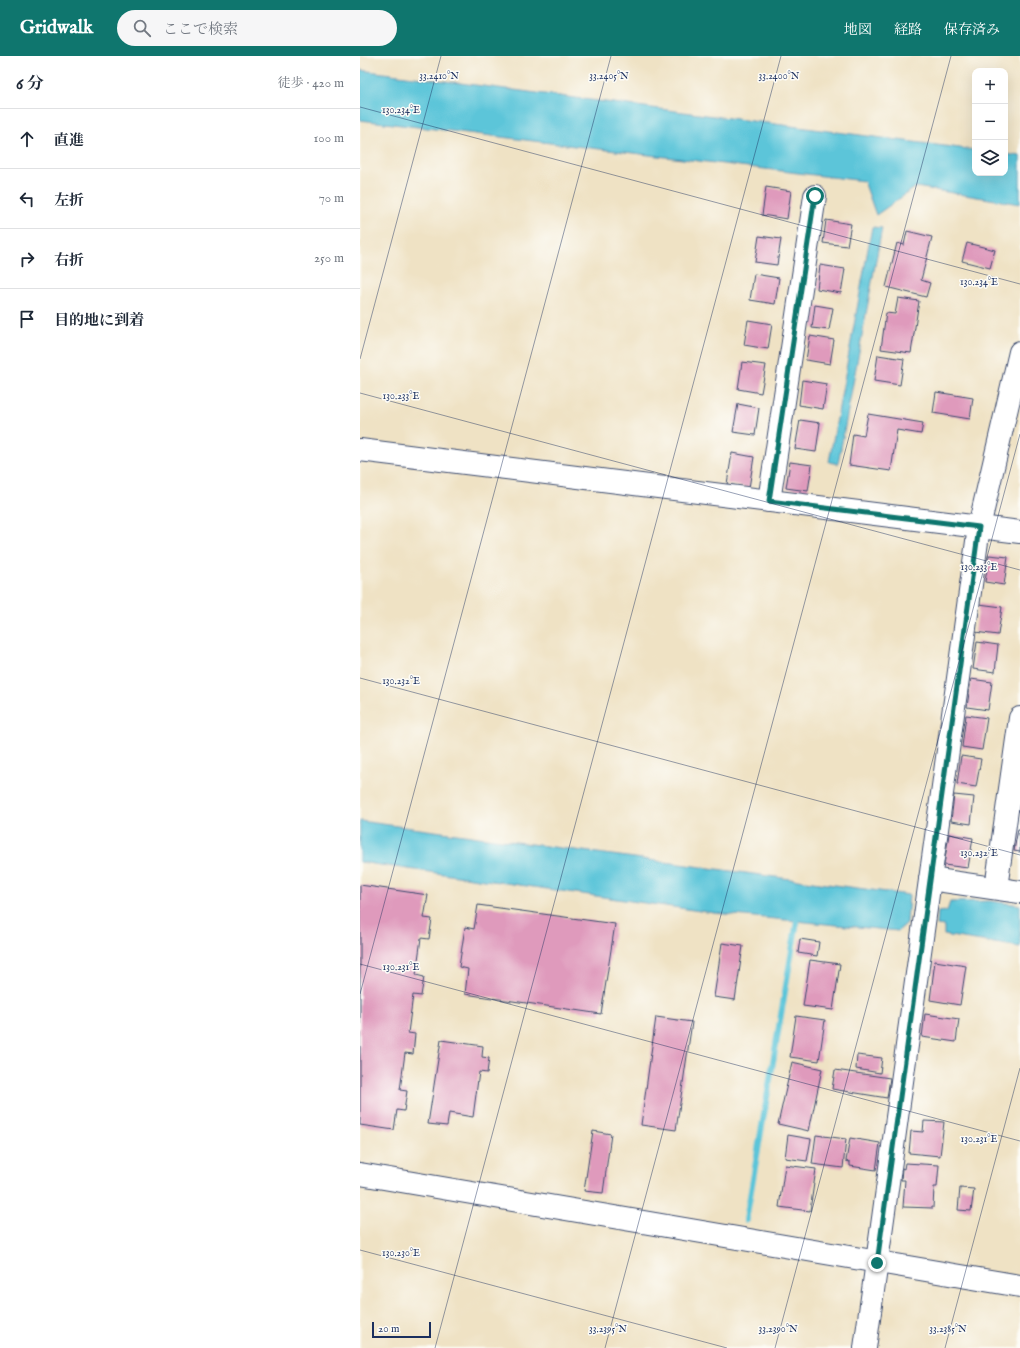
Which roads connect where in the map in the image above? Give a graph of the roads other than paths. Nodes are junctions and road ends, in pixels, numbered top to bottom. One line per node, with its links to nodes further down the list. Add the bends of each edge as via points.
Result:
1 (815, 196): 4 (street)
2 (1020, 352): 5 (street)
3 (360, 450): 4 (street)
4 (769, 501): 5 (street)
5 (979, 527): 6 (street); 8 (street)
6 (1020, 532)
7 (1020, 718): 9 (street)
8 (930, 879): 9 (street); 12 (street)
9 (996, 888): 10 (street)
10 (1020, 892)
11 (360, 1174): 12 (street)
12 (877, 1263): 13 (street); 14 (street)
13 (1020, 1286)
14 (865, 1348)

